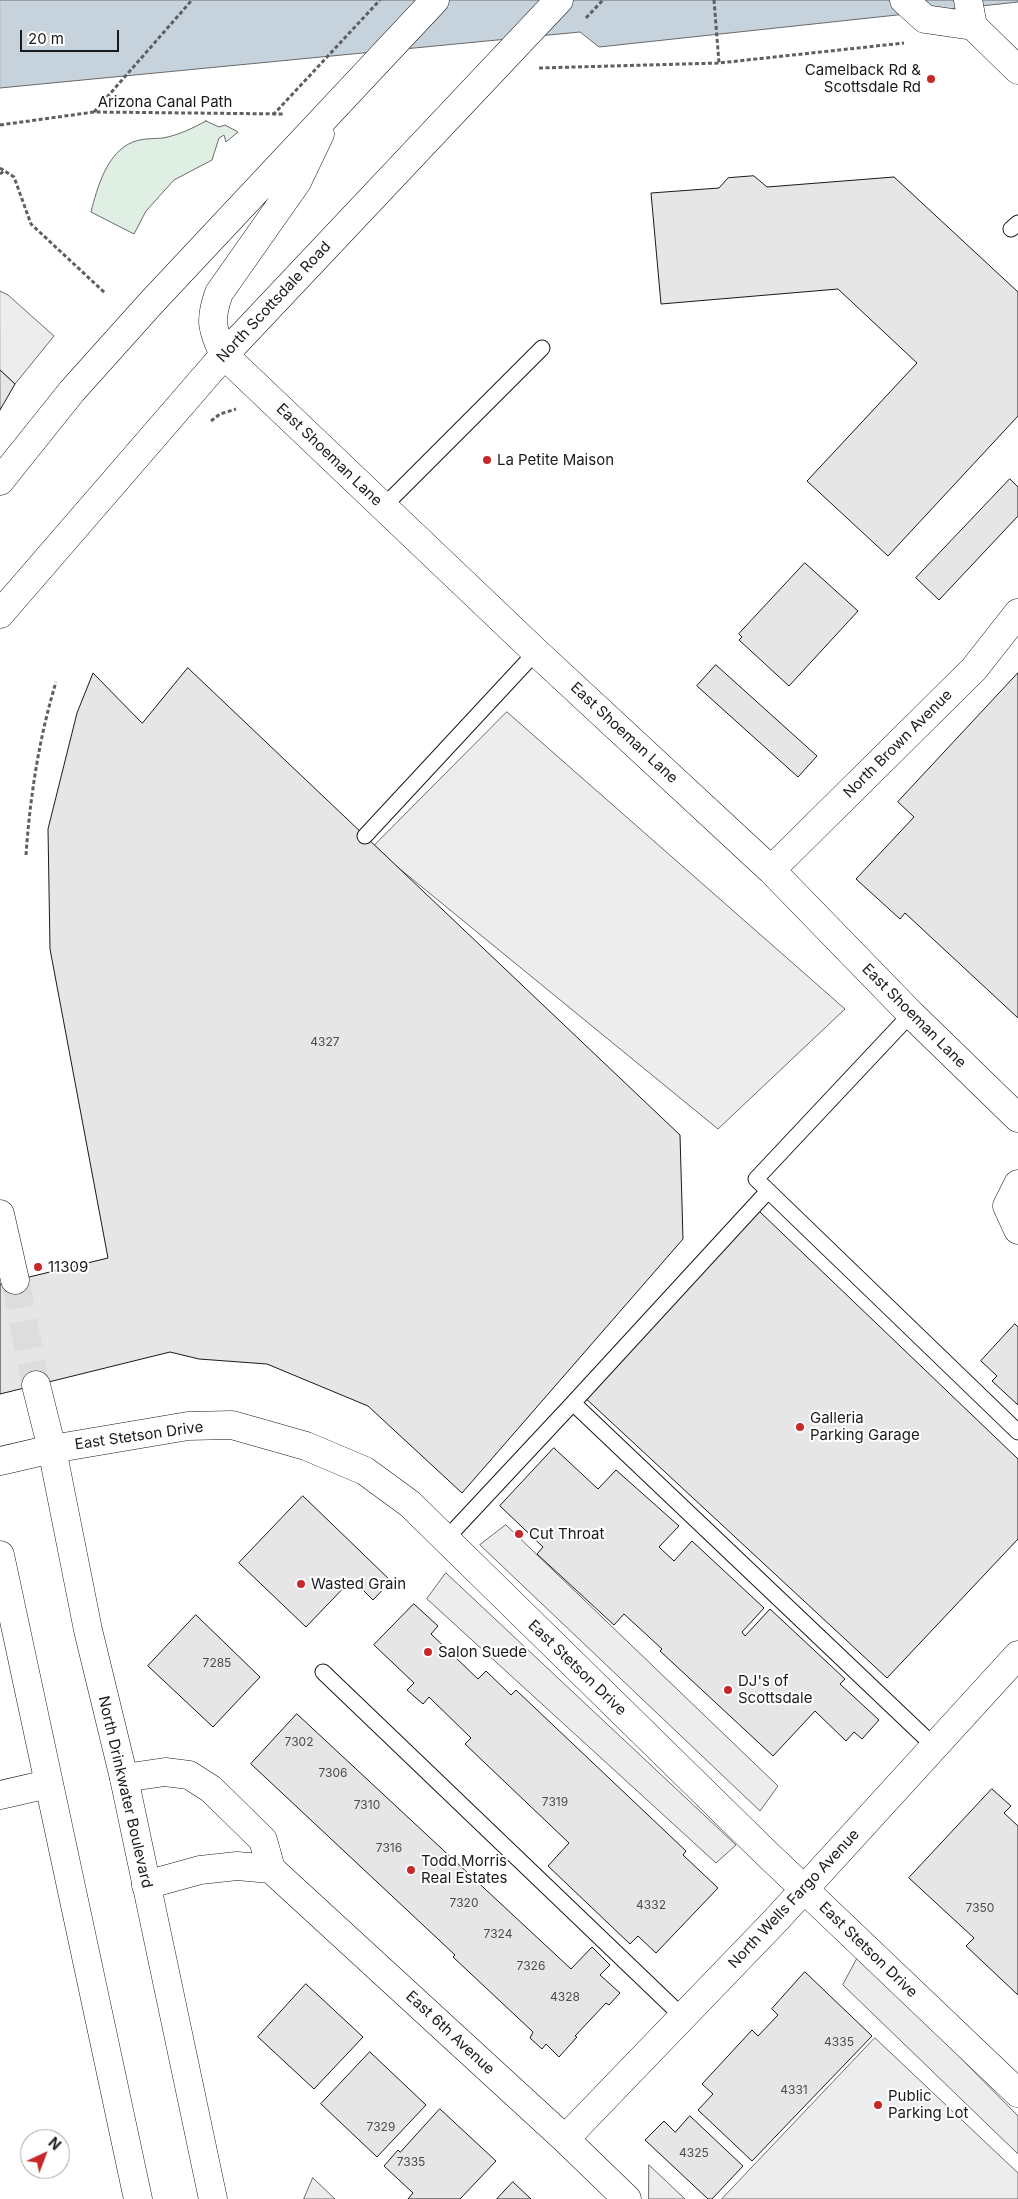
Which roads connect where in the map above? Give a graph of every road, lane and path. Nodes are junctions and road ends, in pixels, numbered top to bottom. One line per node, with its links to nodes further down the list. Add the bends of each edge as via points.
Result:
1 (192, 0): 12 (path)
2 (380, 0): 14 (path)
3 (435, 0): 13 (street)
4 (560, 0): 21 (street, North Scottsdale Road)
5 (714, 0): 9 (path)
6 (904, 0): 7 (street, via 925,19)
7 (970, 13): 11 (street)
8 (905, 43): 9 (path)
9 (719, 63): 10 (path)
10 (538, 68)
11 (1018, 70)
12 (94, 112): 14 (path, Arizona Canal Path); 15 (path, Arizona Canal Path)
13 (330, 112): 14 (path, Arizona Canal Path); 21 (street, via 297,182 219,293 212,311 212,324); 24 (street, via 72,391)
14 (273, 115)
15 (0, 125)
16 (0, 168): 17 (path)
17 (4, 171): 18 (path); 19 (path, via 14,177 31,224)
18 (0, 174)
19 (105, 293)
20 (542, 348): 25 (lane)
21 (224, 354): 25 (street, East Shoeman Lane); 27 (street, North Scottsdale Road)
22 (241, 408): 23 (path, via 220,414)
23 (209, 422)
24 (0, 481)
25 (384, 507): 28 (street, East Shoeman Lane)
26 (1018, 612): 32 (street, North Brown Avenue, via 974,669)
27 (0, 614)
28 (536, 652): 30 (lane); 32 (street, East Shoeman Lane)
29 (56, 682): 31 (path, via 46,714 29,810)
30 (365, 836)
31 (26, 855)
32 (771, 870): 33 (street, East Shoeman Lane)
33 (911, 1014): 34 (street, East Shoeman Lane); 35 (lane, via 756,1179)
34 (1018, 1118)
35 (768, 1191): 39 (lane); 40 (lane)
36 (0, 1214): 37 (street)
37 (15, 1280)
38 (36, 1385): 41 (street, North Drinkwater Boulevard)
39 (573, 1403): 43 (lane); 47 (lane)
40 (1018, 1432)
41 (52, 1449): 42 (street, East Stetson Drive); 43 (street, East Stetson Drive, via 188,1426 232,1425 306,1446 365,1471 410,1504); 48 (street, North Drinkwater Boulevard, via 88,1630)
42 (0, 1461)
43 (445, 1540): 53 (street, East Stetson Drive)
44 (0, 1555): 49 (street)
45 (1018, 1655): 47 (street, North Wells Fargo Avenue)
46 (323, 1672): 54 (lane)
47 (935, 1747): 53 (street, North Wells Fargo Avenue)
48 (124, 1778): 51 (street, via 165,1772 189,1776 204,1784 264,1840); 52 (street, North Drinkwater Boulevard)
49 (48, 1784): 50 (street); 57 (street)
50 (0, 1795)
51 (272, 1869): 52 (street, via 237,1866 200,1870); 56 (street, East 6th Avenue)
52 (146, 1885): 58 (street, North Drinkwater Boulevard)
53 (805, 1889): 54 (street, North Wells Fargo Avenue); 55 (street, East Stetson Drive)
54 (683, 2017): 56 (street, North Wells Fargo Avenue)
55 (1018, 2093)
56 (565, 2139): 59 (street, East 6th Avenue)
57 (138, 2199)
58 (213, 2199)
59 (628, 2199)

